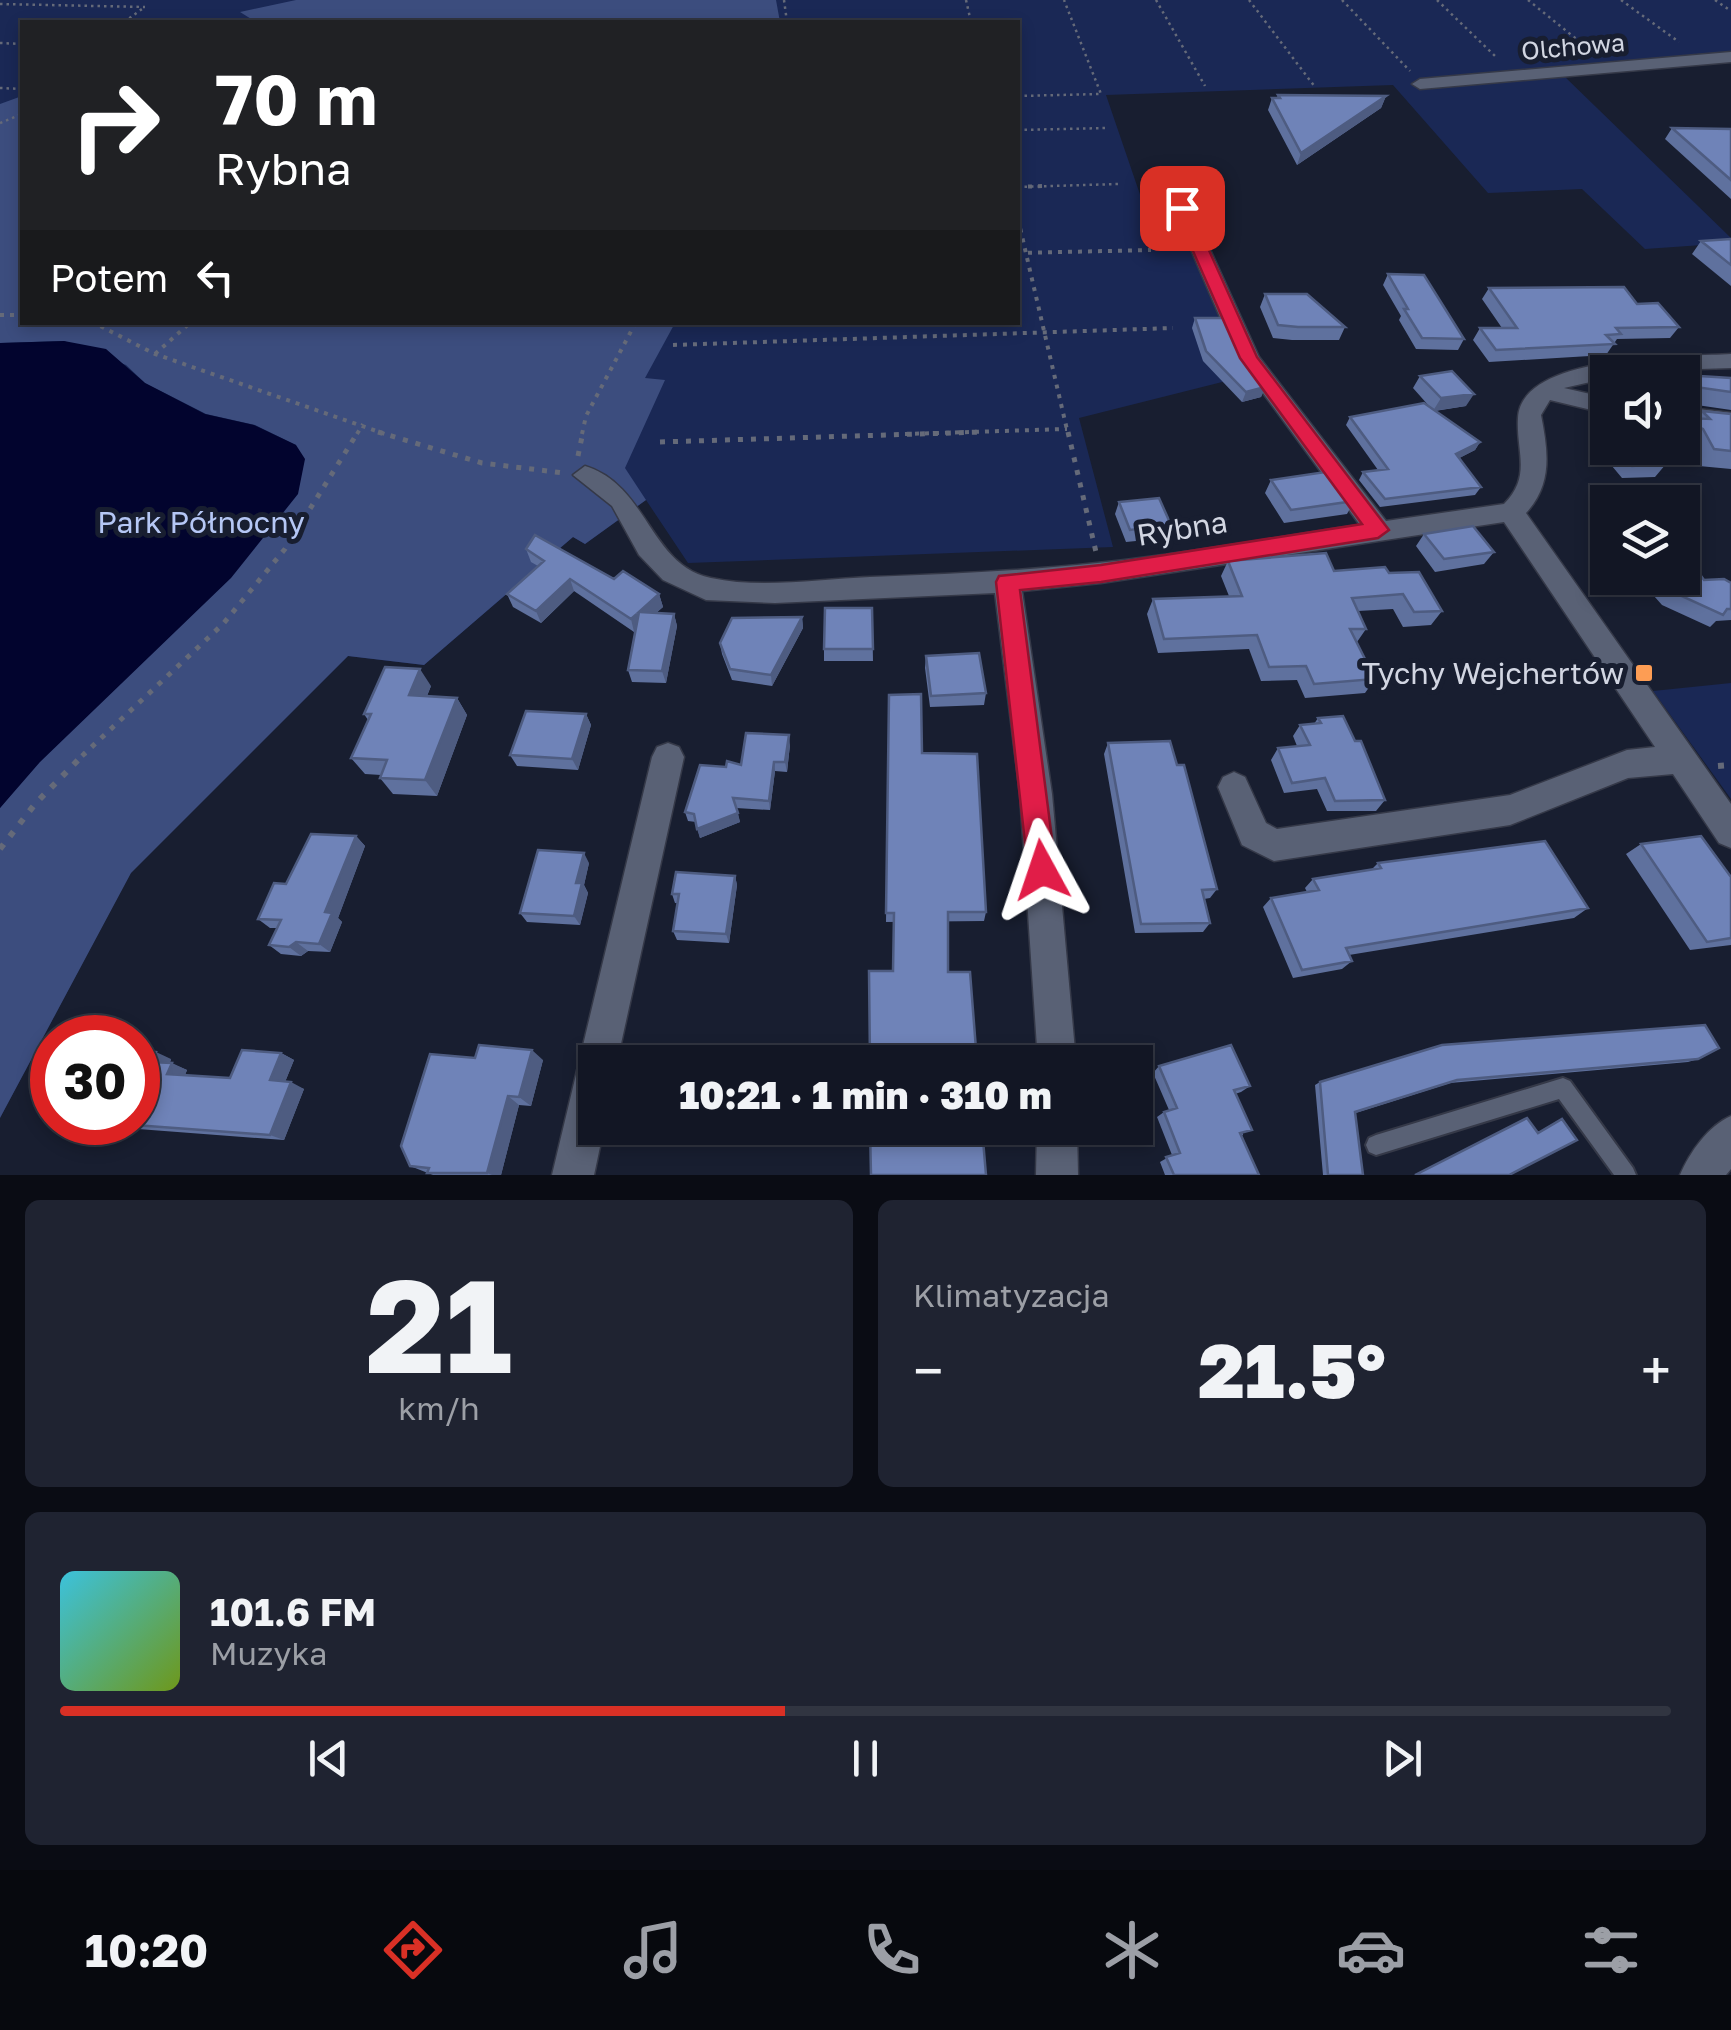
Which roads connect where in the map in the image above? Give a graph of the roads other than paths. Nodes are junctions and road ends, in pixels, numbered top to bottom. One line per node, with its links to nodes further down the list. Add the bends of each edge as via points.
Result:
1 (1731, 57): 2 (street, Olchowa)
2 (1421, 84)
3 (1182, 208): 11 (street, via 1249,358)
4 (1731, 360): 5 (street, via 1605,372 1561,380)
5 (1543, 391): 6 (street); 10 (street, via 1530,414 1538,461 1528,498)
6 (1590, 402)
7 (1700, 417): 8 (street)
8 (1731, 421)
9 (585, 474): 12 (street, Rybna, via 621,500 660,560 706,589)
10 (1511, 512): 11 (street, Rybna); 14 (street)
11 (1378, 530): 12 (street, Rybna)
12 (1008, 582): 18 (street, via 1036,794)
13 (668, 757): 17 (street)
14 (1683, 759): 15 (street, via 1626,764 1510,810 1274,845 1254,834); 16 (street)
15 (1234, 788)
16 (1731, 832)
17 (602, 1045)
18 (1056, 1045)
19 (1731, 1136): 26 (street)
20 (580, 1145): 23 (street)
21 (1057, 1145): 24 (street)
22 (1376, 1145): 25 (lane, via 1563,1088)
23 (573, 1175)
24 (1057, 1175)
25 (1626, 1175)
26 (1701, 1175)

